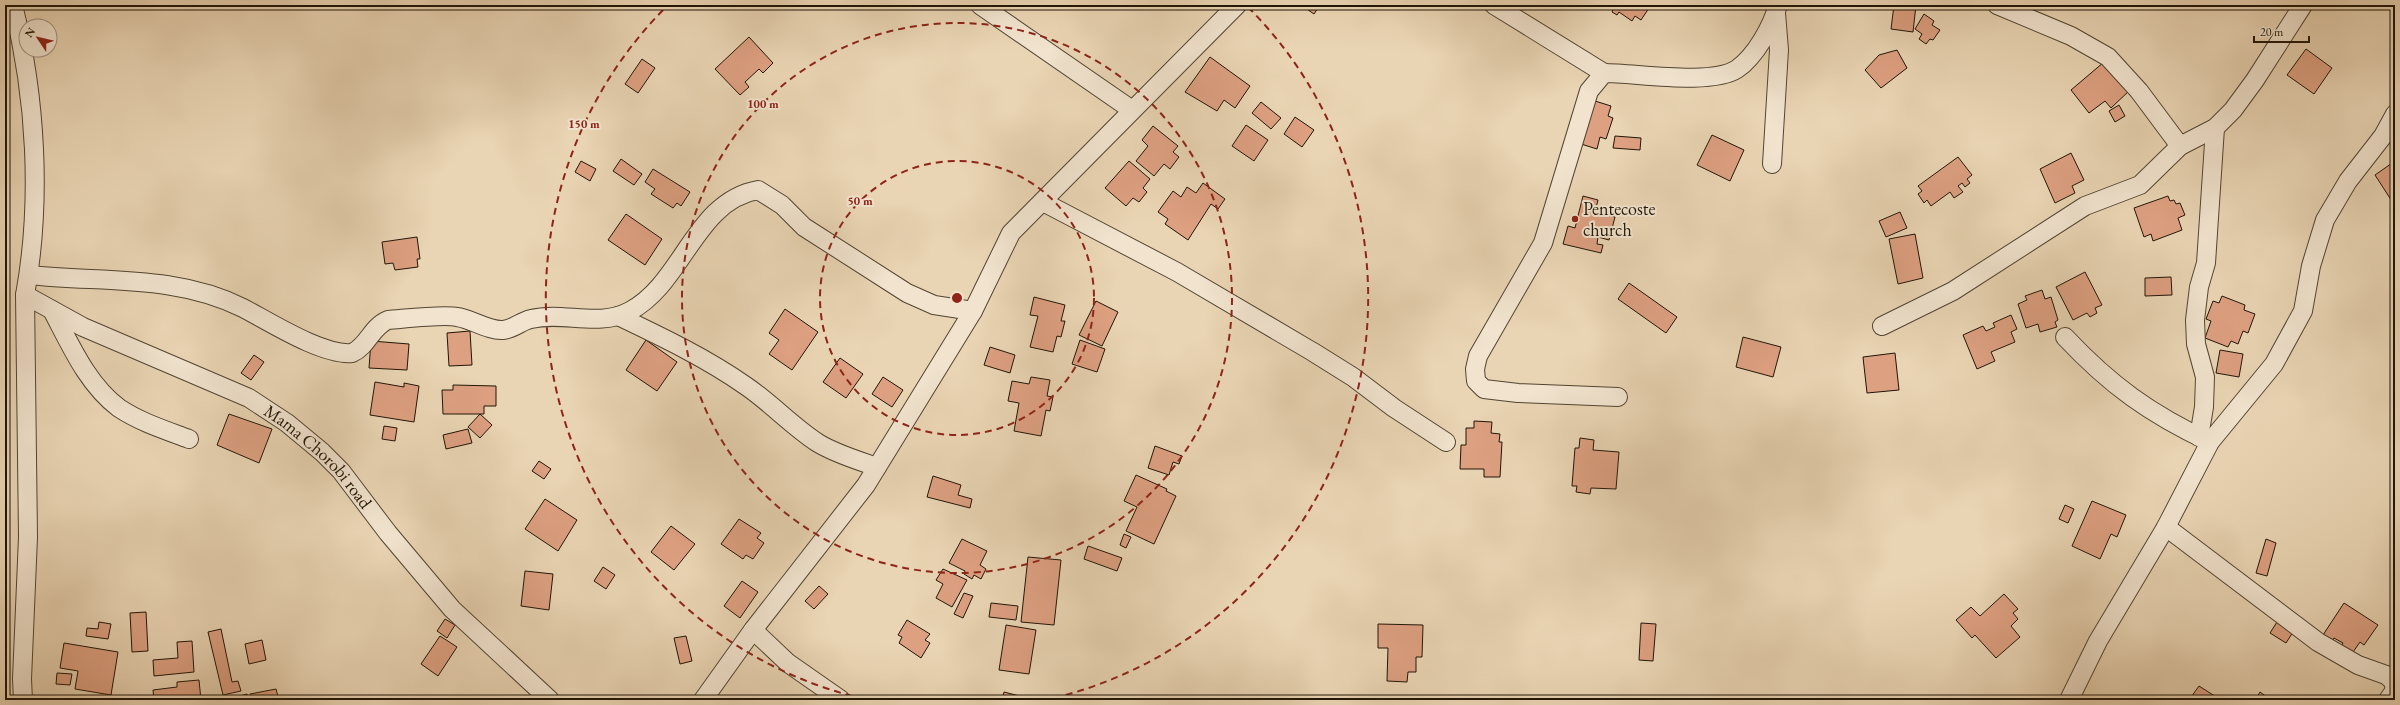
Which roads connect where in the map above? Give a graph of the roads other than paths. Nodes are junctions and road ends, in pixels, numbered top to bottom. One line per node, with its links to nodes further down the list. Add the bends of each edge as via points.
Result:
1 (13, 5): 15 (street, via 33,120 33,196)
2 (980, 5): 9 (street)
3 (1237, 5): 9 (street)
4 (1494, 5): 8 (street)
5 (1997, 5): 12 (street, via 2071,36 2108,57 2139,91)
6 (2303, 5): 11 (street, via 2234,110)
7 (1777, 9): 8 (street, via 1759,46 1737,69 1706,78); 13 (street, via 1779,50)
8 (1604, 73): 22 (street, via 1589,91 1543,242 1478,356 1475,369 1476,381 1484,388 1518,393)
9 (1132, 110): 14 (street)
10 (2395, 114): 24 (street, via 2384,136 2348,181 2325,220 2311,266 2303,311 2274,364)
11 (2215, 128): 12 (street); 24 (street, via 2206,263 2194,320 2196,344 2205,377)
12 (2180, 146): 20 (street, via 2140,184 2085,206 1953,291)
13 (1772, 164)
14 (1043, 202): 18 (street, via 1010,233); 25 (street, via 1177,272 1320,356)
15 (28, 275): 16 (street); 19 (street, via 140,280 192,289 241,308 326,349 346,354 358,350 378,325 388,320 457,317 503,330 530,319 546,317 606,319)
16 (25, 295): 17 (street, Mama Chorobi road); 29 (street, via 28,537 22,679)
17 (52, 310): 23 (street, via 79,360 107,397 152,426); 30 (street, Mama Chorobi road, via 83,327 249,398 287,423 341,471 388,533 452,609)
18 (973, 311): 19 (street, via 934,305 907,293 804,227 782,205 758,190 739,195 721,205 668,276 637,307); 26 (street)
19 (618, 316): 26 (street, via 670,340 715,366 746,386 817,442 838,453)
20 (1882, 326)
21 (2064, 337): 24 (street, via 2096,369 2137,402 2172,424)
22 (1618, 397)
23 (189, 439)
24 (2205, 440): 27 (street)
25 (1446, 442)
26 (877, 467): 28 (street, via 866,485)
27 (2166, 527): 33 (street, via 2098,641); 34 (street, via 2318,642 2358,665 2386,675 2393,681 2394,690)
28 (753, 630): 31 (street); 32 (street, via 788,664)
29 (24, 700)
30 (550, 700)
31 (703, 700)
32 (841, 700)
33 (2069, 700)
34 (2388, 700)

